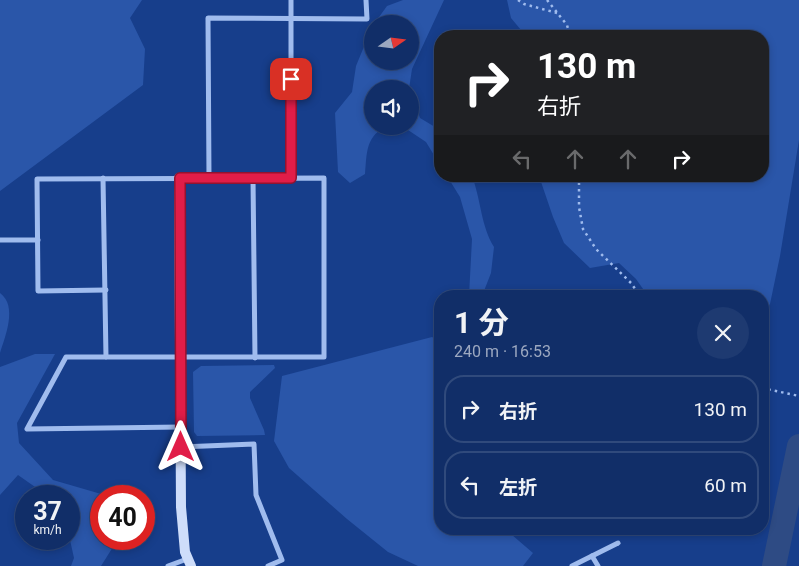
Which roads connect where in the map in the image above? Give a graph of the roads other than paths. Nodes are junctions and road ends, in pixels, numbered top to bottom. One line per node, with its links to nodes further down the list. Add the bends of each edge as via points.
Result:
1 (291, 0): 3 (street)
2 (366, 0): 3 (street, via 367,19)
3 (291, 19): 6 (street, via 208,18); 8 (street)
4 (103, 178): 5 (street); 10 (street, via 38,179); 11 (street)
5 (180, 178): 6 (street); 13 (street)
6 (209, 178): 7 (street)
7 (253, 178): 8 (street); 14 (street)
8 (291, 178): 14 (street, via 324,178 324,357)
9 (0, 240): 10 (street)
10 (38, 240): 11 (street, via 38,291)
11 (106, 290): 12 (street)
12 (106, 357): 13 (street); 15 (street, via 66,357 27,428)
13 (181, 358): 14 (street); 15 (street)
14 (255, 358)
15 (181, 428): 16 (street)
16 (181, 447): 19 (street, via 181,507); 21 (street, via 254,444 256,495 282,560)
17 (618, 543): 18 (street)
18 (592, 556): 22 (street); 23 (street)
19 (189, 562): 20 (street)
20 (168, 566)
21 (268, 566)
22 (572, 566)
23 (598, 566)

